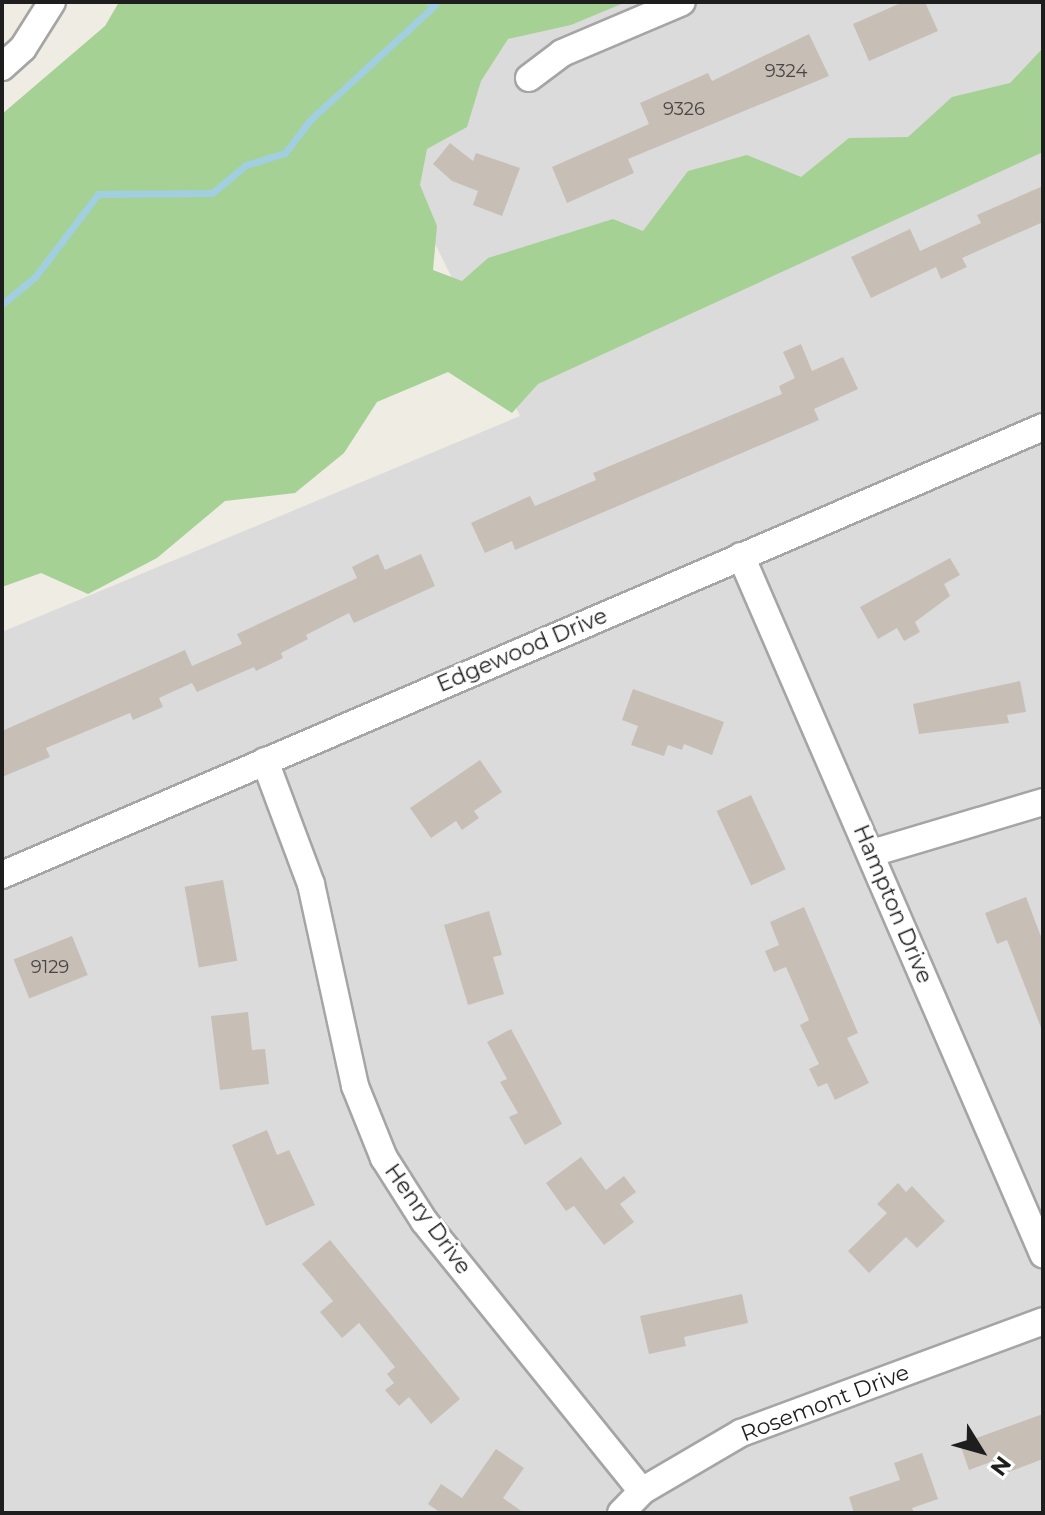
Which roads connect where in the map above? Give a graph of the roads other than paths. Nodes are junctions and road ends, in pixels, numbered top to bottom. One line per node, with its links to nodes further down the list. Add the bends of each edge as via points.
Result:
1 (52, 2): 3 (street, via 23,48)
2 (682, 2): 4 (street, via 562,53)
3 (2, 67)
4 (529, 78)
5 (1043, 427): 6 (street, Edgewood Drive)
6 (741, 556): 7 (street, Edgewood Drive); 9 (street, Hampton Drive)
7 (265, 761): 10 (street, Edgewood Drive); 13 (street, Henry Drive, via 311,884 355,1086 384,1158 424,1221)
8 (1043, 802): 9 (street)
9 (872, 853): 11 (street, Hampton Drive)
10 (2, 875)
11 (1043, 1254)
12 (1043, 1321): 13 (street, Rosemont Drive, via 741,1433)
13 (642, 1491): 14 (street, Rosemont Drive)
14 (621, 1513)

